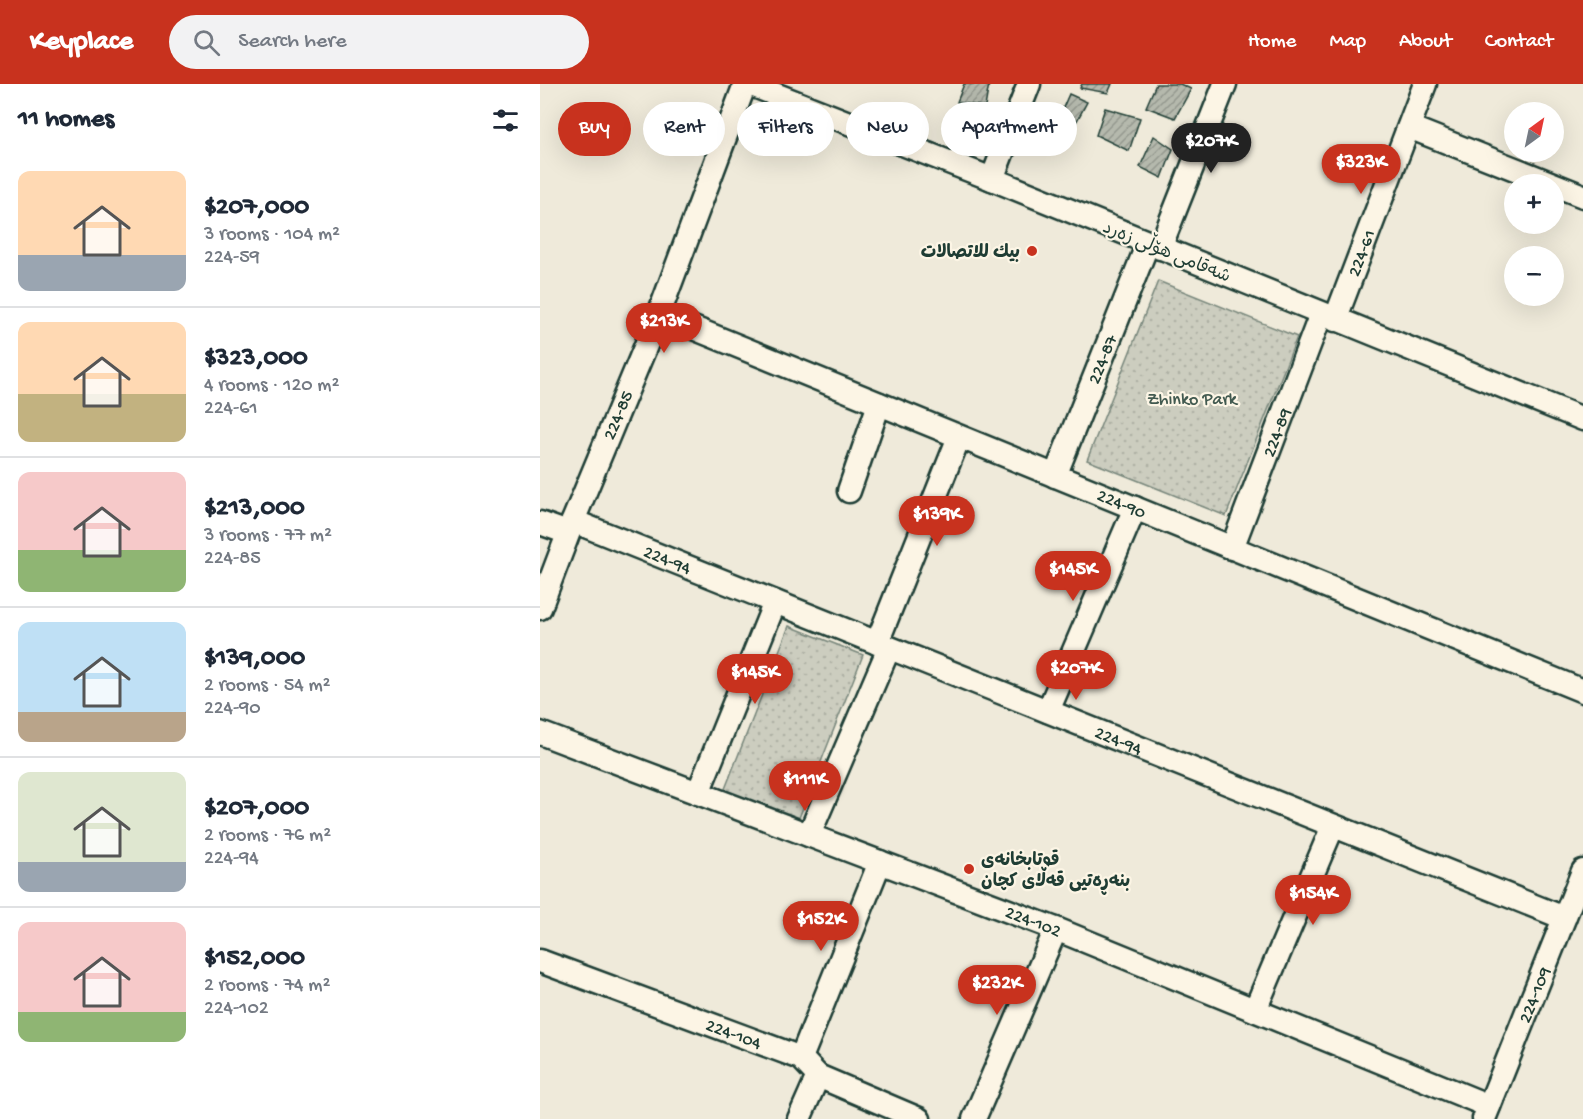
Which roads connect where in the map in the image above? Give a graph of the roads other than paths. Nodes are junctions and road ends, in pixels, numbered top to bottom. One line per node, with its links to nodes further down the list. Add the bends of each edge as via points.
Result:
1 (747, 84): 6 (street, شەقامی هۆڵی زەرد); 9 (street, 224-85)
2 (1029, 84): 6 (street)
3 (1225, 84): 8 (street, 224-87)
4 (1425, 84): 5 (street, 224-61)
5 (1409, 127): 7 (street); 10 (street, 224-61)
6 (992, 179): 8 (street, شەقامی هۆڵی زەرد)
7 (1583, 194)
8 (1154, 246): 10 (street, شەقامی هۆڵی زەرد); 14 (street, 224-87)
9 (659, 314): 11 (street, 224-90); 18 (street, 224-85)
10 (1328, 317): 12 (street, شەقامی هۆڵی زەرد); 19 (street, 224-89)
11 (879, 404): 13 (street, 224-90); 15 (street)
12 (1583, 419)
13 (959, 436): 14 (street, 224-90); 22 (street)
14 (1056, 476): 16 (street, 224-90)
15 (849, 491)
16 (1135, 508): 19 (street, 224-90); 24 (street)
17 (540, 523): 18 (street, 224-94)
18 (570, 527): 20 (street, 224-94); 21 (street, 224-85)
19 (1232, 548): 23 (street, 224-90)
20 (775, 602): 22 (street, 224-94); 26 (street)
21 (540, 608)
22 (883, 645): 24 (street, 224-94); 28 (street)
23 (1583, 691)
24 (1048, 711): 27 (street, 224-94)
25 (540, 733): 26 (street, 224-102)
26 (698, 793): 28 (street, 224-102)
27 (1333, 826): 31 (street, 224-94); 34 (street)
28 (809, 835): 29 (street, 224-102)
29 (879, 862): 32 (street, 224-102); 35 (street)
30 (1583, 871): 31 (street, 224-109)
31 (1564, 918): 37 (street, 224-109)
32 (1056, 929): 34 (street, 224-102); 40 (street)
33 (540, 961): 35 (street, 224-104)
34 (1255, 1010): 37 (street, 224-102)
35 (801, 1058): 36 (street, 224-104)
36 (818, 1076): 38 (street); 39 (street, 224-104)
37 (1486, 1112)
38 (799, 1119)
39 (920, 1119)
40 (974, 1119)

